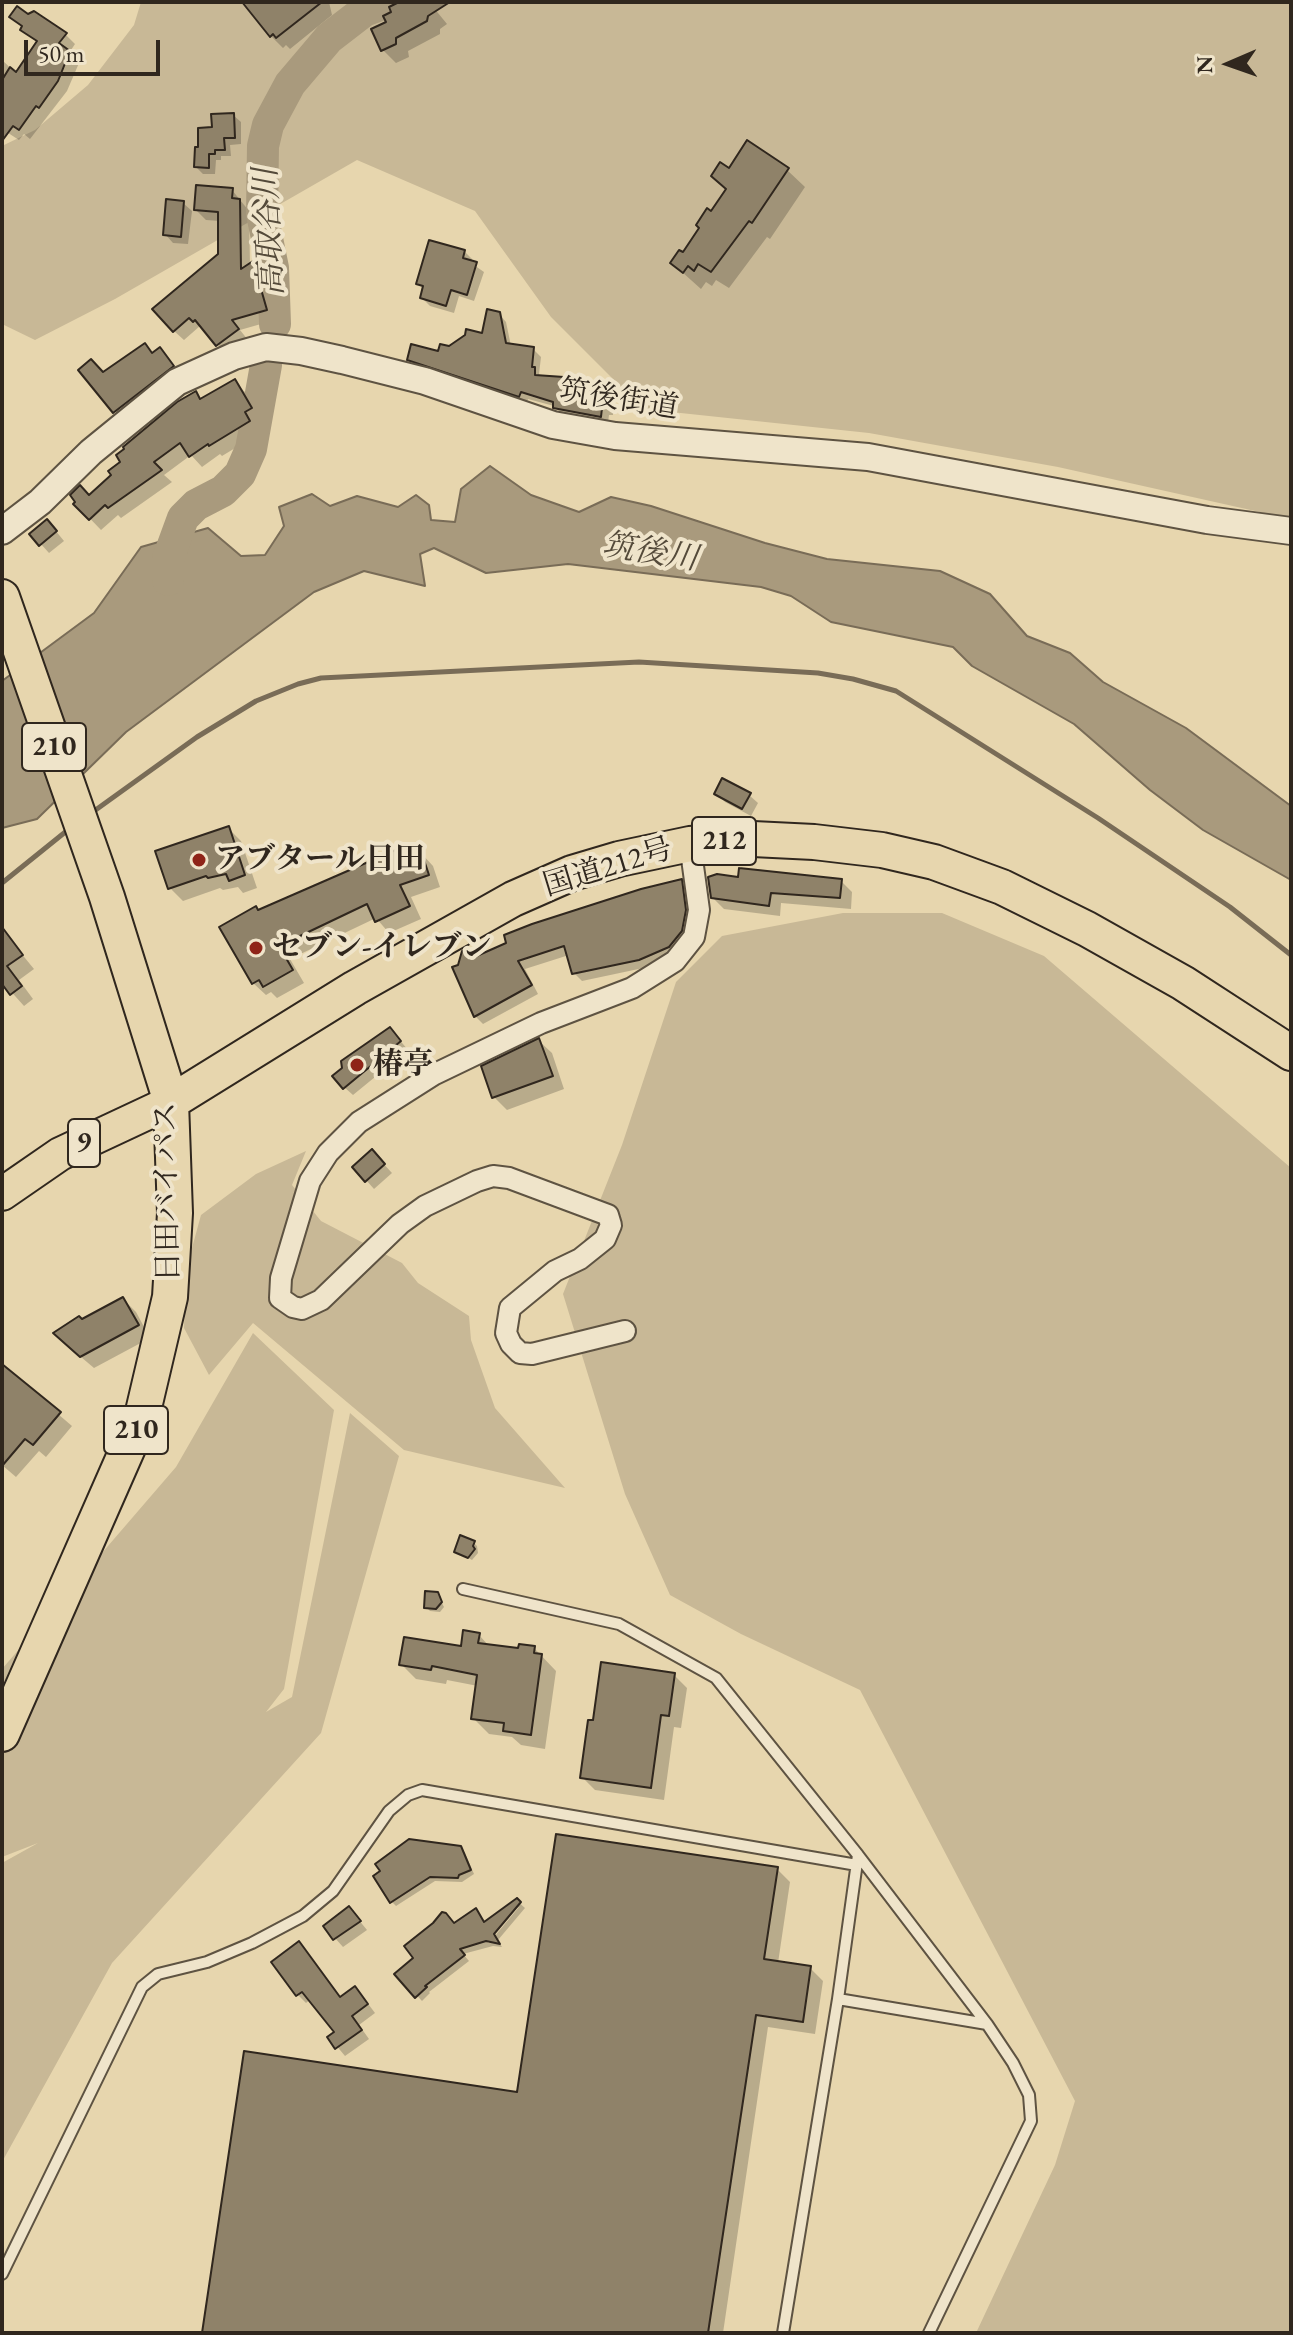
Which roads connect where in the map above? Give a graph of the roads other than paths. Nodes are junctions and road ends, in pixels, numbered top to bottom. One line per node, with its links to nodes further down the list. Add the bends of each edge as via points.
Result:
1 (2, 531): 2 (street, 筑後街道, via 177,382 266,347 425,381 553,425 615,436 868,457)
2 (1291, 531)
3 (2, 597): 6 (highway, 日田バイパス / 210, via 107,897)
4 (690, 844): 5 (highway, 国道212号 / 212, via 814,842 934,862 1002,887 1087,929); 6 (highway, 国道212号 / 212, via 572,873 513,899 355,988); 8 (street, via 699,910 694,937 675,961 632,988 541,1023 433,1075 359,1122 328,1153 310,1181 281,1278 280,1298 302,1309 321,1300 425,1206 477,1181 509,1178 608,1215 611,1225 605,1239 510,1308 506,1333 511,1344 520,1353 532,1354)
5 (1291, 1053)
6 (171, 1102): 7 (main road, 9, via 60,1154); 10 (highway, 日田バイパス / 210, via 175,1213 170,1297 142,1416)
7 (2, 1194)
8 (625, 1331)
9 (463, 1589): 11 (lane, via 619,1624 716,1678)
10 (2, 1734)
11 (858, 1860): 12 (lane); 13 (lane); 14 (lane, via 422,1790 408,1795 389,1811 333,1891 303,1916 207,1962 158,1974 142,1987)
12 (838, 1999): 13 (lane); 15 (lane)
13 (987, 2024): 16 (lane, via 1029,2095 1031,2121)
14 (2, 2274)
15 (783, 2333)
16 (929, 2333)

